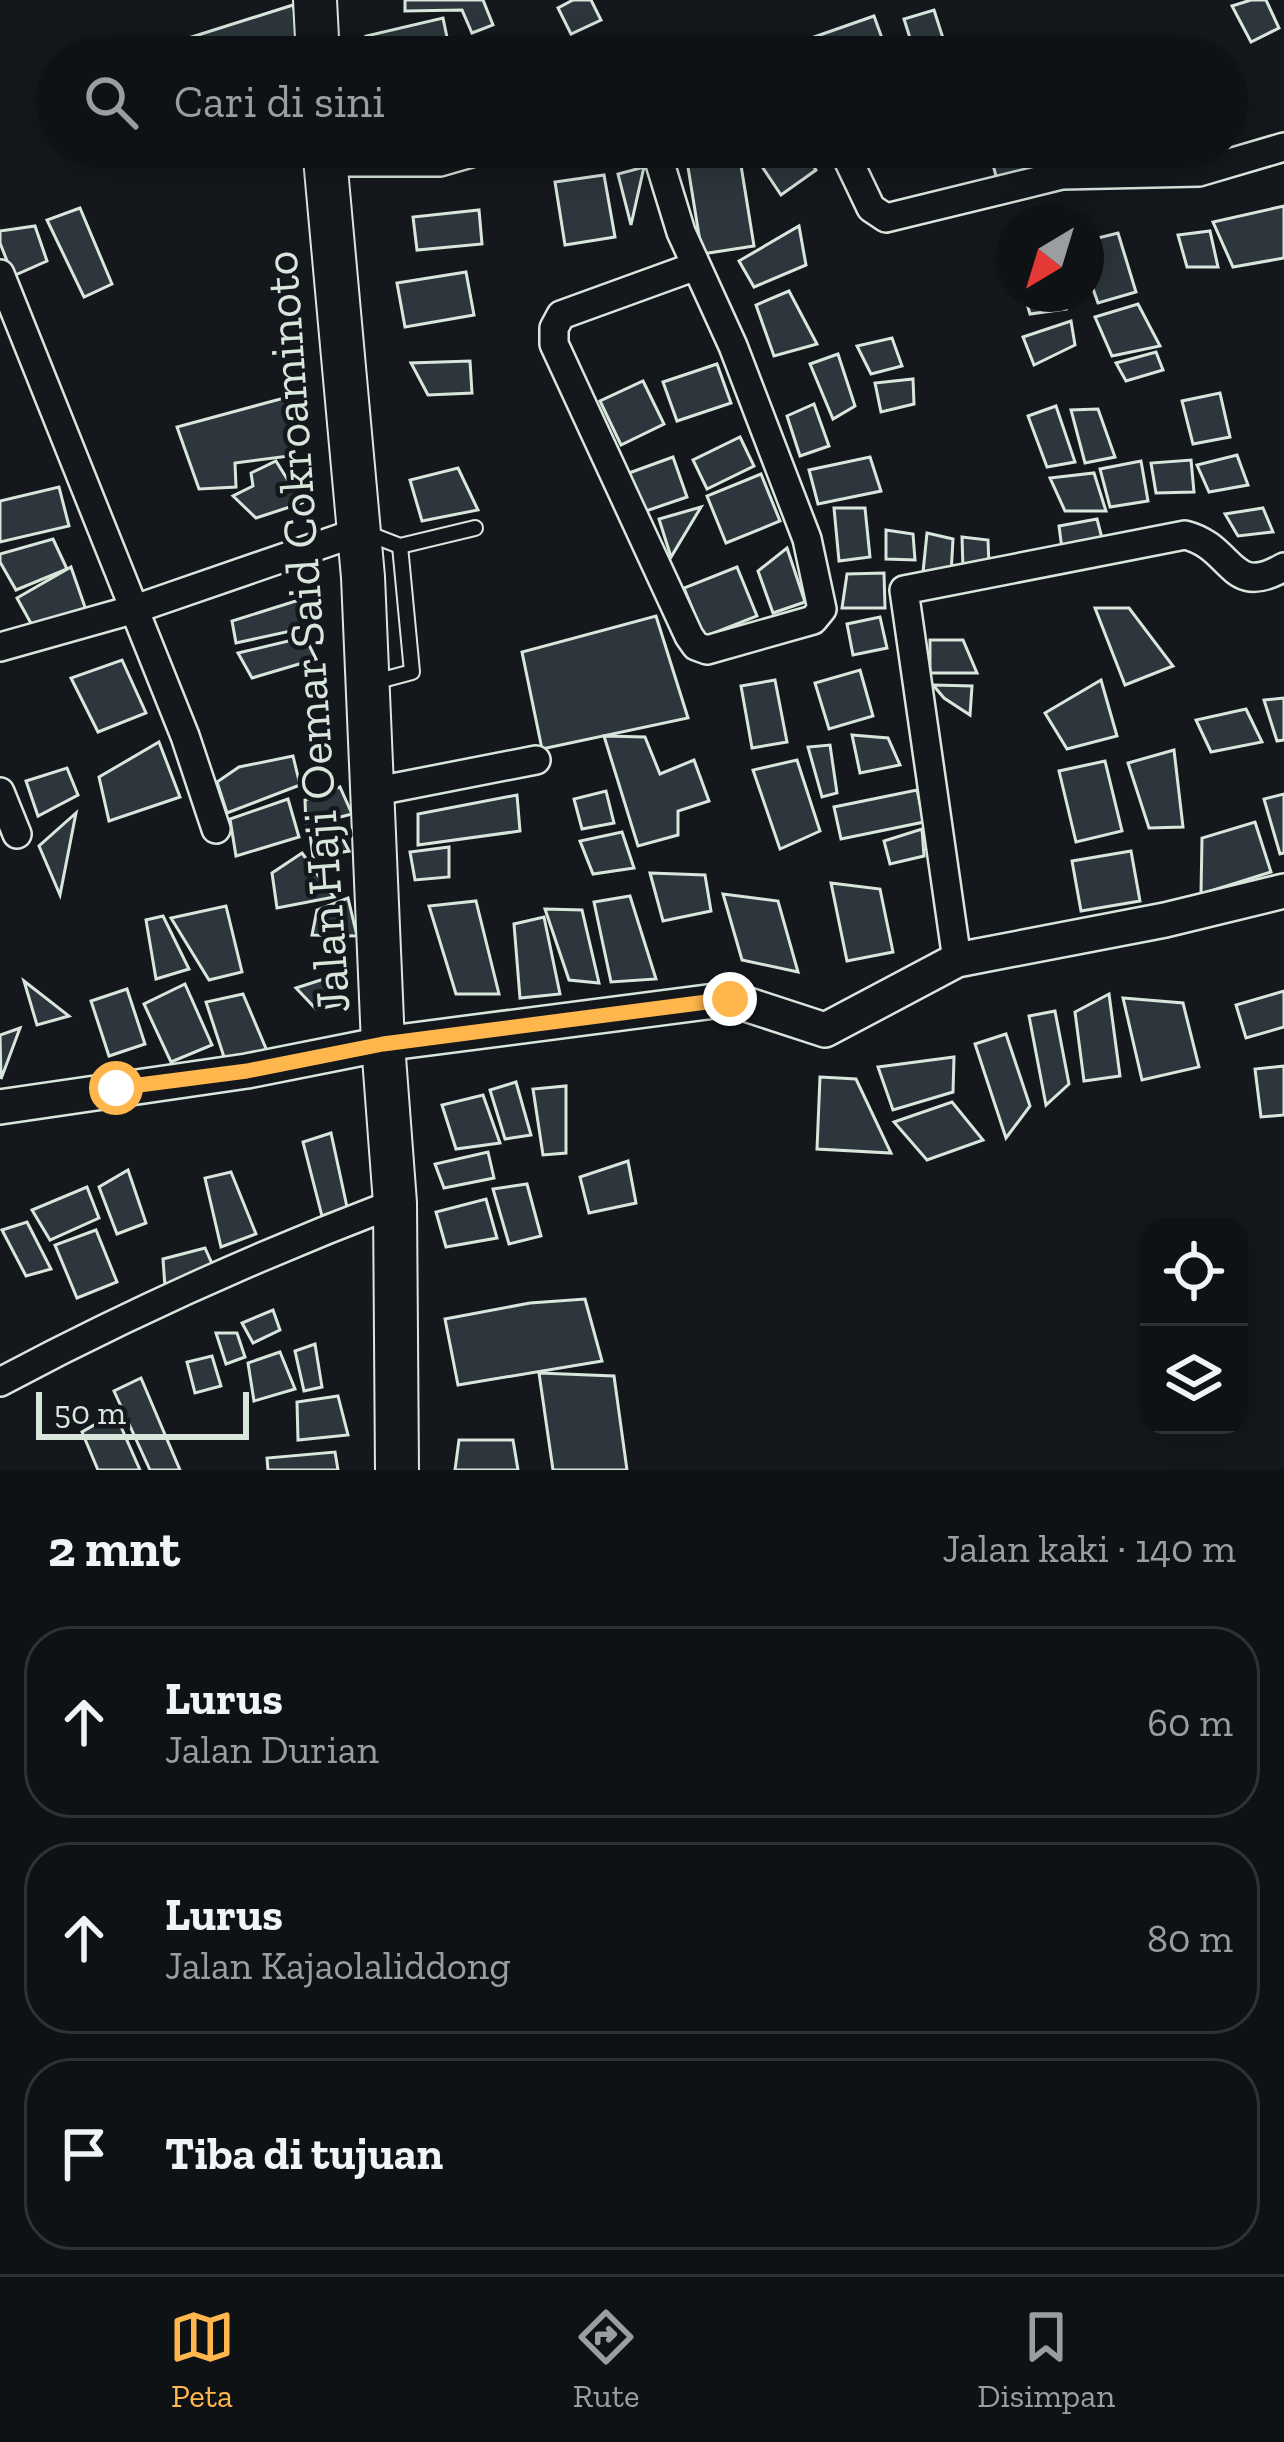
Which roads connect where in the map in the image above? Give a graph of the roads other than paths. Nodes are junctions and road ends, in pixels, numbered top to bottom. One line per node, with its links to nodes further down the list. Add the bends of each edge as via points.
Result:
1 (315, 0): 2 (highway)
2 (317, 36)
3 (1284, 146): 4 (street)
4 (1248, 157)
5 (327, 168): 12 (highway, Jalan Haji Oemar Said Cokroaminoto)
6 (662, 168): 9 (street)
7 (852, 168): 8 (street, via 871,208 886,218 1062,175)
8 (1212, 168)
9 (696, 266): 9 (street, via 807,539 822,609 813,620 706,650 689,637 554,344 561,315)
10 (0, 274): 14 (street)
11 (475, 528): 12 (lane)
12 (380, 538): 14 (street); 17 (highway, Jalan Haji Oemar Said Cokroaminoto, via 368,683)
13 (1284, 567): 22 (street, via 1250,579 1185,535 904,590)
14 (135, 609): 15 (street); 19 (street)
15 (0, 647)
16 (536, 760): 17 (street)
17 (372, 791): 23 (highway, Jalan Haji Oemar Said Cokroaminoto)
18 (0, 792): 20 (street)
19 (216, 829)
20 (17, 834)
21 (1284, 890): 22 (street)
22 (957, 960): 23 (street, via 825,1030 730,999)
23 (383, 1044): 24 (street); 25 (highway, Jalan Haji Oemar Said Cokroaminoto)
24 (0, 1107)
25 (394, 1203): 26 (street, via 94,1332); 27 (highway, Jalan Haji Oemar Said Cokroaminoto)
26 (0, 1382)
27 (397, 1470)

